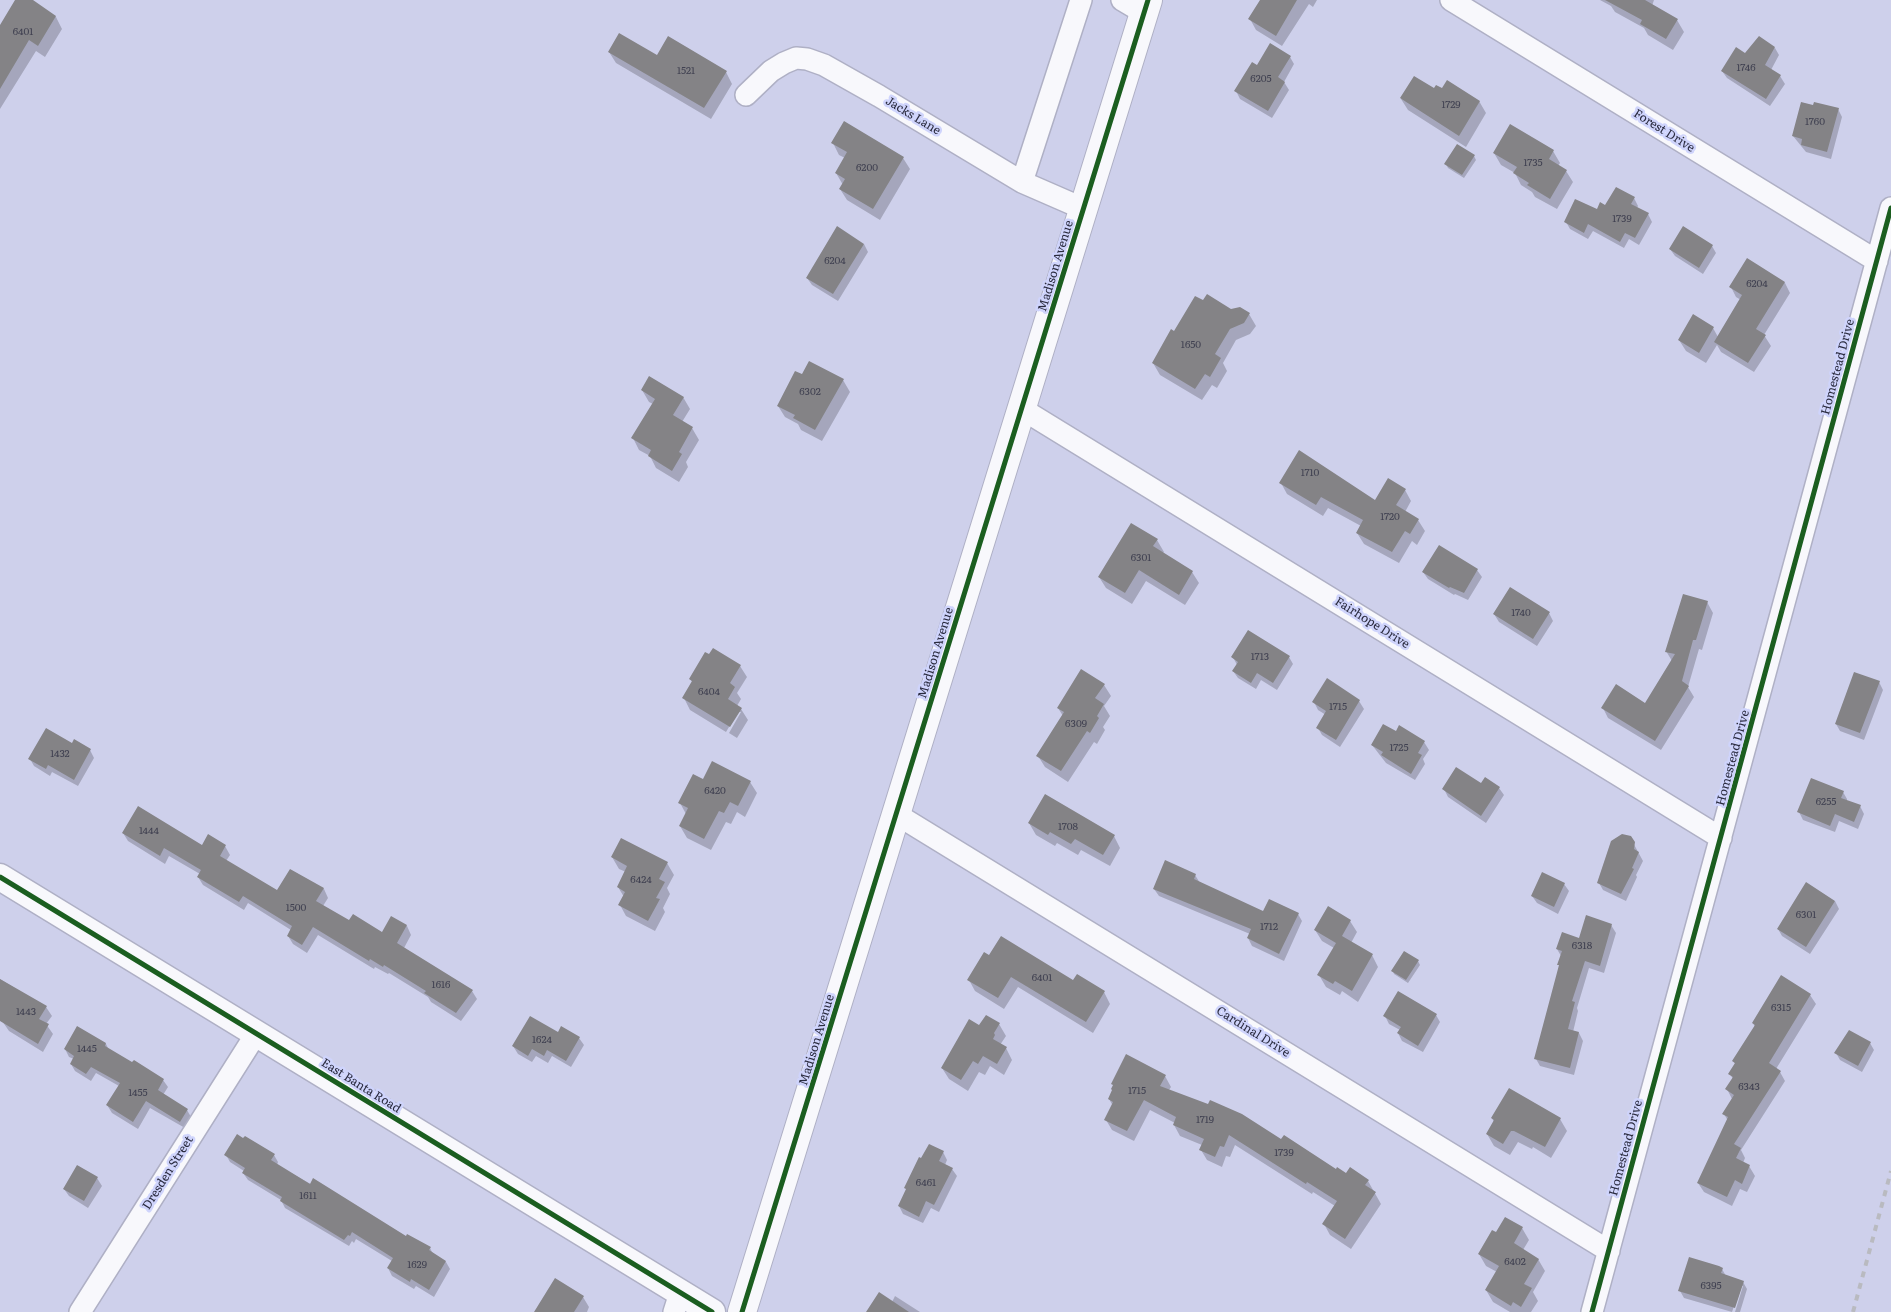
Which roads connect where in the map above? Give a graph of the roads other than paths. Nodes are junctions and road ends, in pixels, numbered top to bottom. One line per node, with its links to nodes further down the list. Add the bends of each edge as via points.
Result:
1 (1081, 0): 5 (street)
2 (1451, 0): 8 (street, Forest Drive)
3 (1138, 4): 7 (main road, Madison Avenue)
4 (746, 95): 5 (street, Jacks Lane, via 784,63 796,58 808,59 879,96)
5 (1022, 182): 7 (street, Jacks Lane)
6 (1891, 208): 8 (street, Homestead Drive)
7 (1084, 209): 9 (main road, Madison Avenue)
8 (1877, 262): 11 (street, Homestead Drive)
9 (1022, 409): 10 (main road, Madison Avenue); 11 (street, Fairhope Drive)
10 (896, 814): 14 (street, Cardinal Drive); 18 (main road, Madison Avenue)
11 (1722, 838): 14 (street, Homestead Drive)
12 (0, 877): 13 (street, East Banta Road)
13 (256, 1034): 15 (street, East Banta Road); 16 (street, Dresden Street)
14 (1609, 1251): 19 (street, Homestead Drive)
15 (677, 1302): 17 (street, East Banta Road)
16 (80, 1312)
17 (712, 1312)
18 (742, 1312)
19 (1592, 1312)

